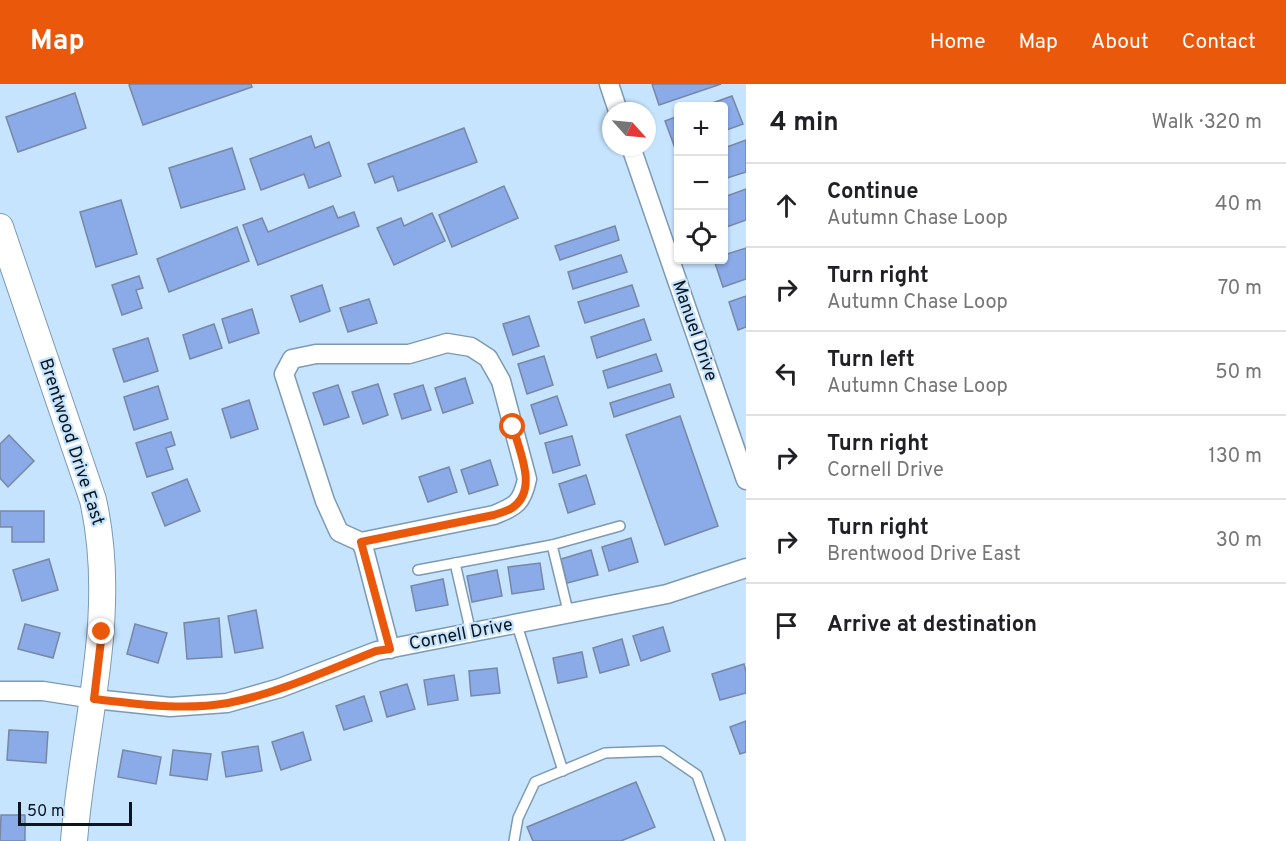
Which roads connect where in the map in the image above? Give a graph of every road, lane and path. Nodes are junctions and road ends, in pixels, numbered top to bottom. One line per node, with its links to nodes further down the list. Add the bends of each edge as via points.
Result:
1 (609, 84): 2 (street)
2 (615, 102)
3 (634, 156): 5 (street, Manuel Drive)
4 (2, 240): 17 (street, Brentwood Drive East, via 98,521 104,583)
5 (746, 480)
6 (620, 526): 8 (lane)
7 (361, 542): 7 (street, via 339,532 325,501 284,374 292,359 316,354 409,354 447,343 471,347 488,358 501,381 527,479 523,495 513,507 494,515); 15 (street)
8 (552, 545): 9 (lane); 12 (lane)
9 (455, 563): 11 (lane); 14 (lane)
10 (746, 568): 12 (street, Cornell Drive, via 667,594)
11 (418, 570)
12 (569, 615): 13 (street, Cornell Drive)
13 (517, 625): 14 (street, Cornell Drive); 18 (lane)
14 (471, 633): 15 (street, Cornell Drive)
15 (390, 649): 17 (street, Cornell Drive, via 227,703 170,707)
16 (0, 691): 17 (street, Cornell Drive, via 43,691)
17 (94, 699): 19 (street, Brentwood Drive East)
18 (563, 771): 20 (lane, via 535,782 518,818); 21 (lane, via 605,753 662,751 697,775)
19 (74, 841)
20 (514, 841)
21 (720, 841)

